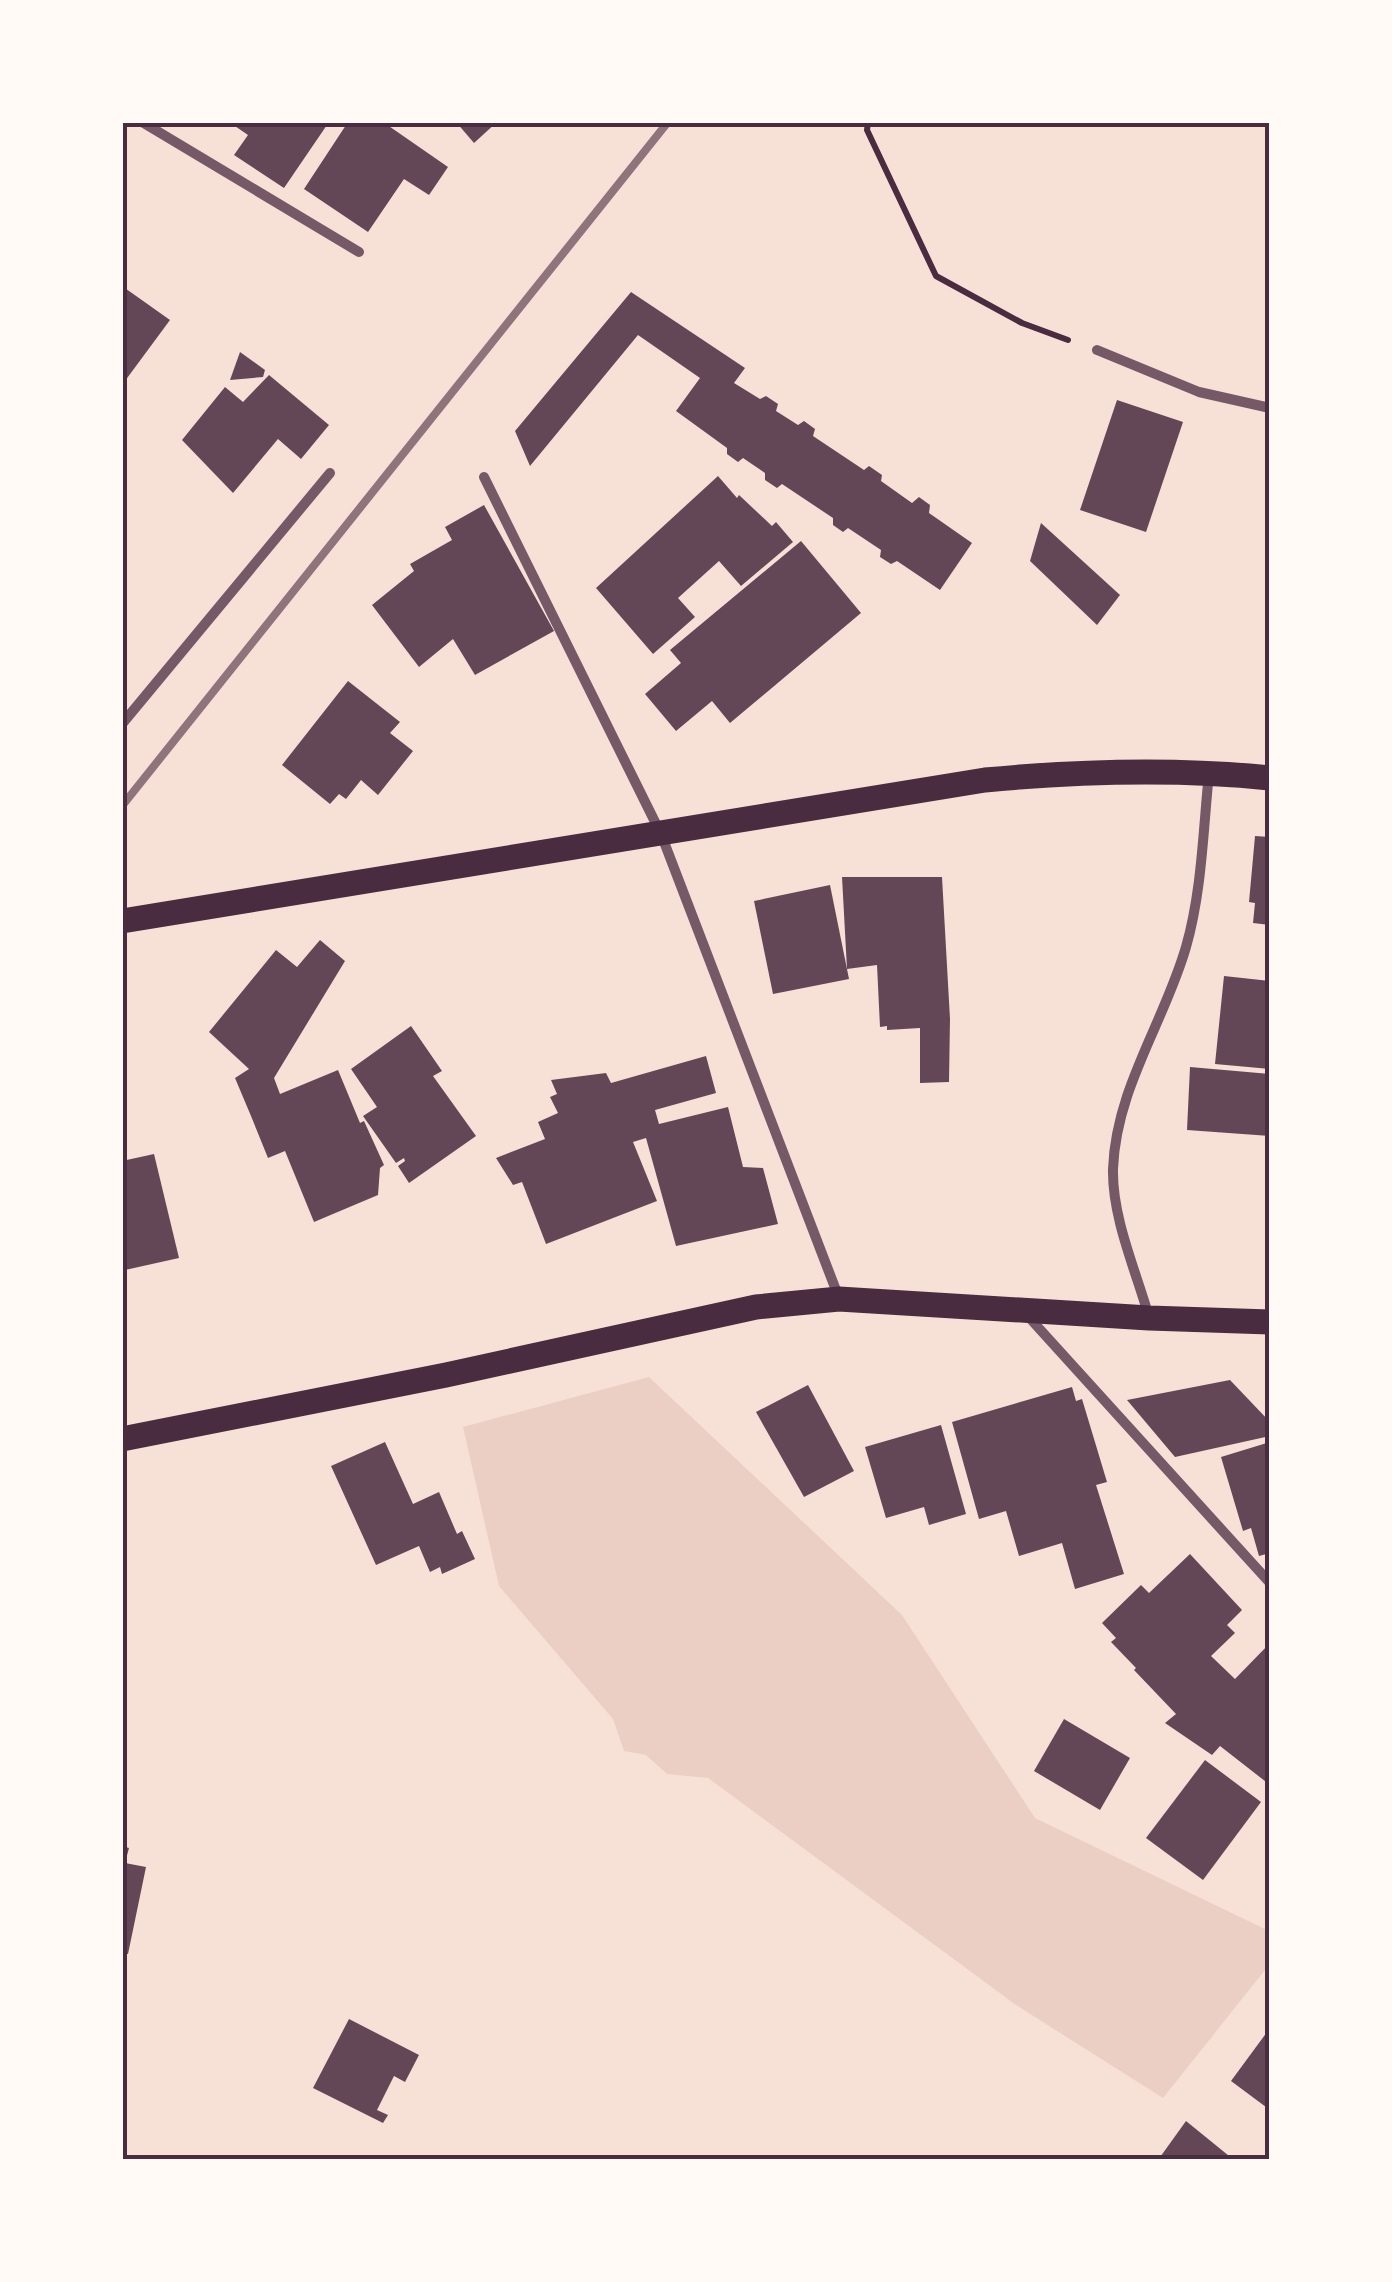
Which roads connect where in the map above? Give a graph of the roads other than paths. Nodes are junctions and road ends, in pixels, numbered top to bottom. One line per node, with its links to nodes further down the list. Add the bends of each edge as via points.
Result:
1 (142, 122): 2 (street)
2 (359, 252)
3 (1097, 350): 4 (street, via 1198,392)
4 (1270, 408)
5 (330, 473): 7 (street)
6 (484, 478): 10 (street)
7 (122, 724)
8 (1209, 772): 9 (main road); 10 (main road, via 1078,771 985,780); 14 (street, via 1186,949 1117,1124 1113,1174 1120,1218)
9 (1270, 778)
10 (661, 834): 11 (main road); 12 (street)
11 (122, 921)
12 (839, 1299): 13 (main road); 16 (main road, via 756,1307)
13 (1022, 1309): 14 (main road); 17 (street)
14 (1149, 1318): 15 (main road)
15 (1270, 1322)
16 (122, 1439)
17 (1270, 1584)

